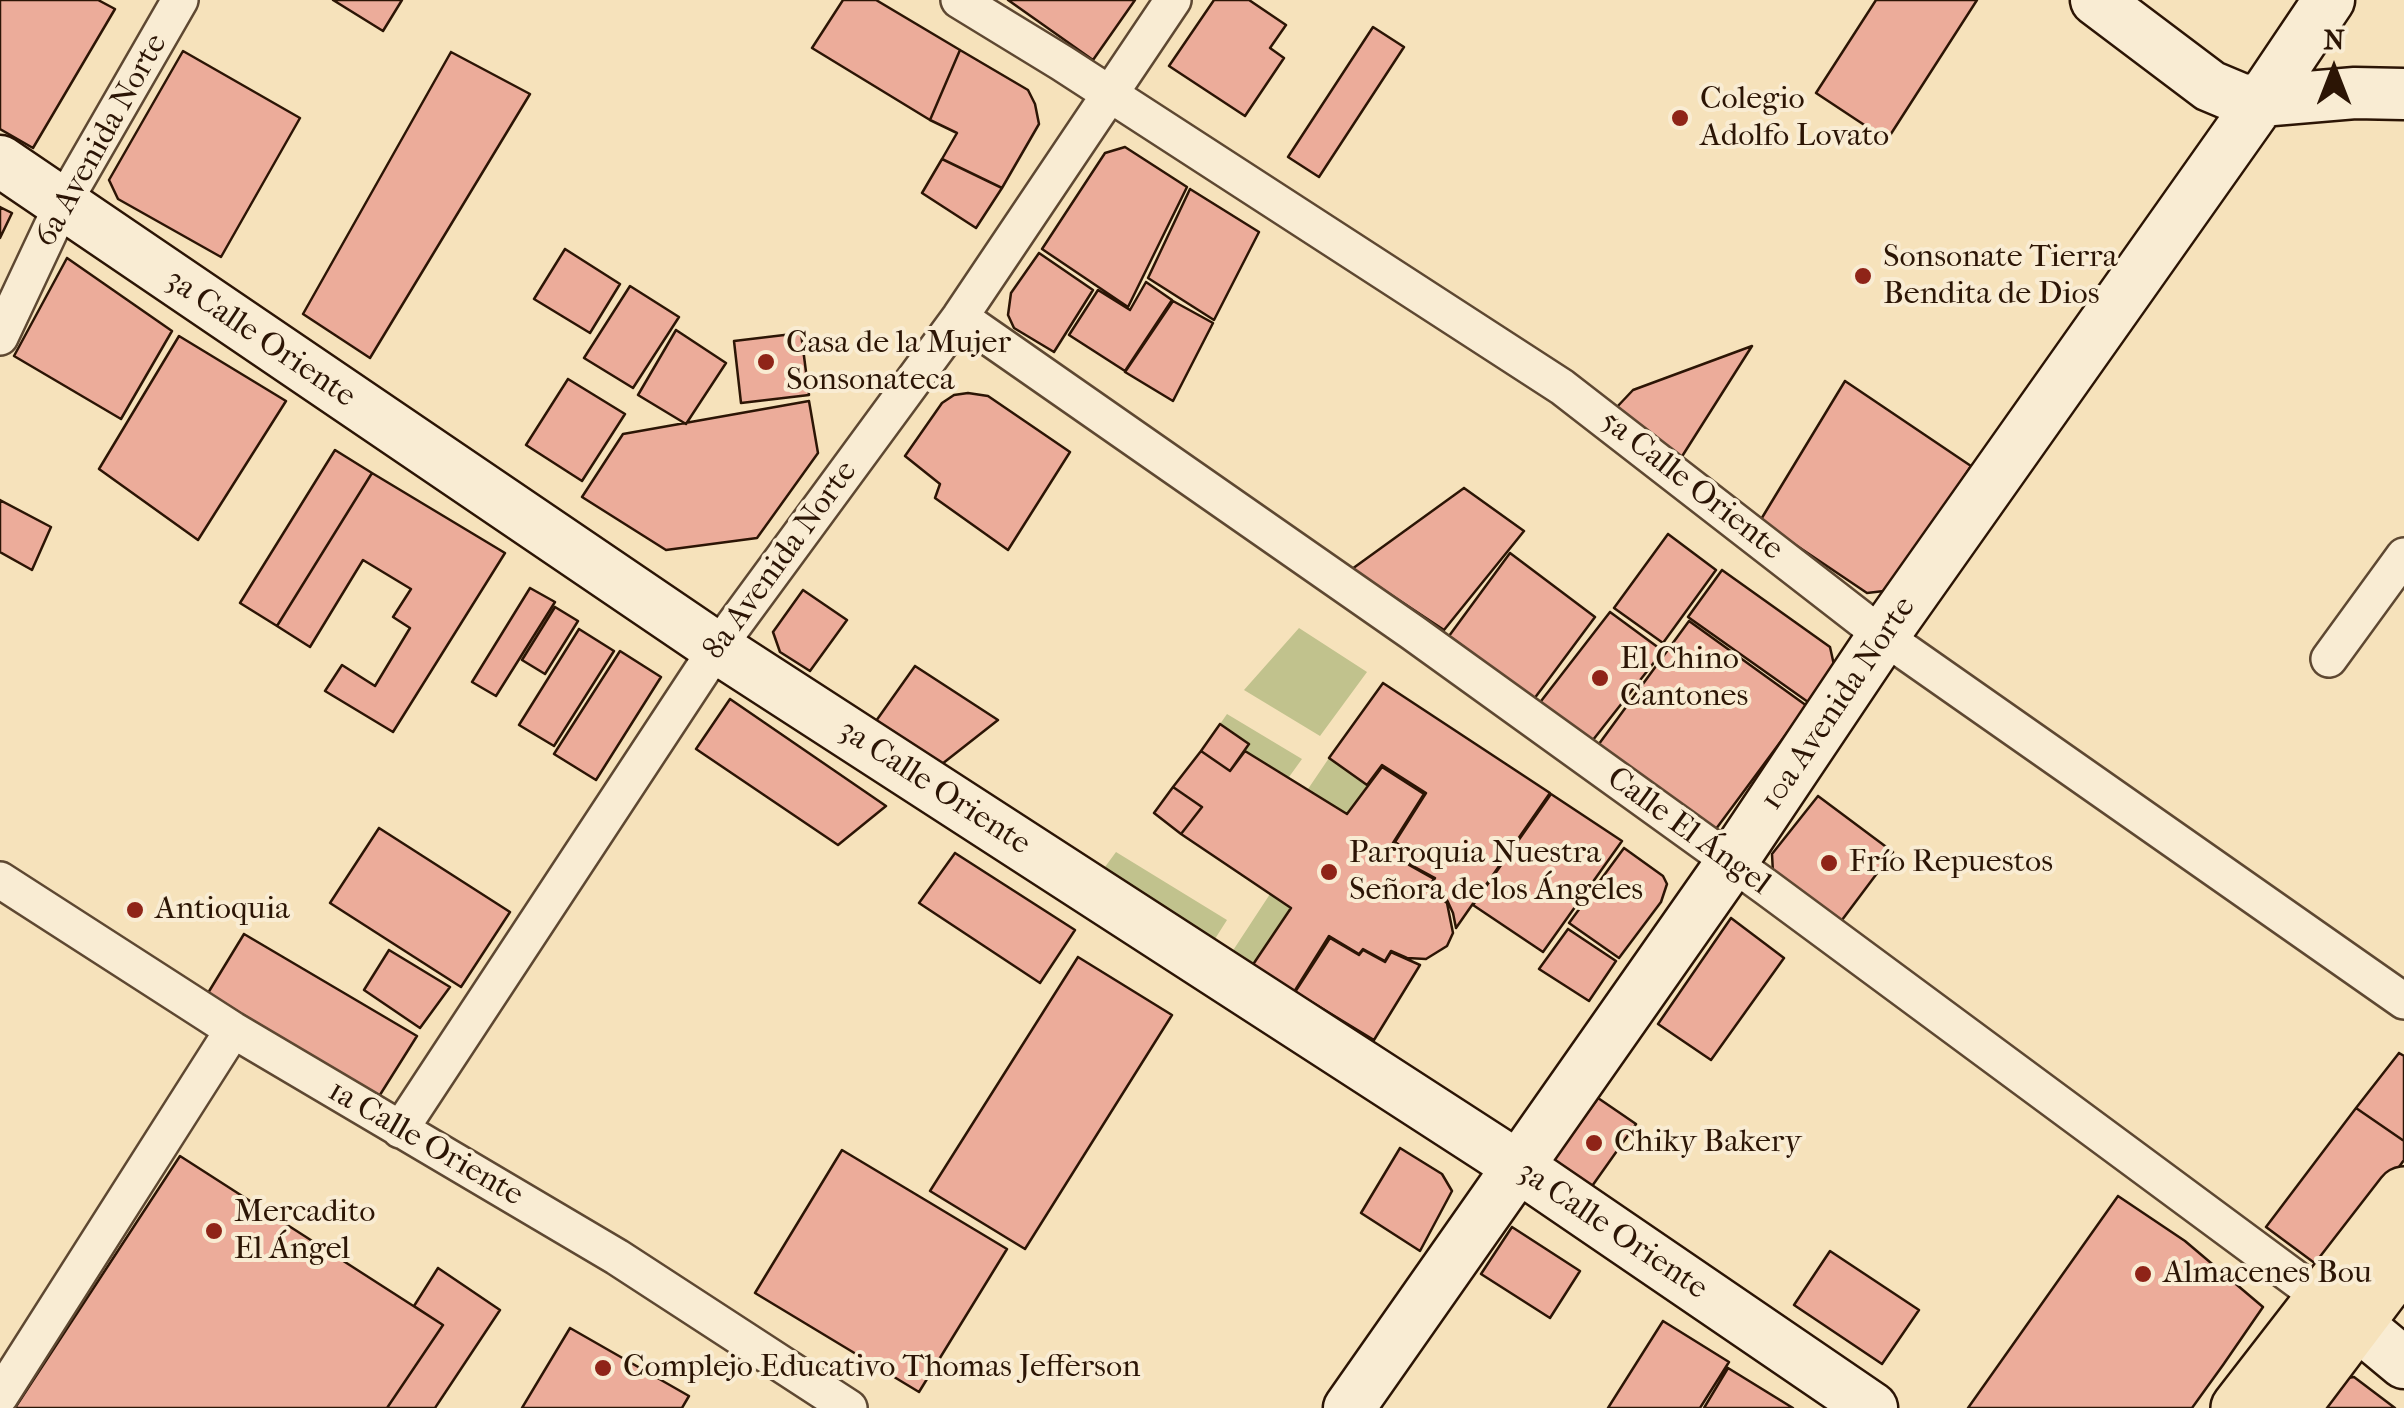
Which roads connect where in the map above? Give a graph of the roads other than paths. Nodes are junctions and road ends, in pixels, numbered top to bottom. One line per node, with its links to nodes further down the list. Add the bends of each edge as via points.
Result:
1 (180, 0): 10 (street, 6a Avenida Norte)
2 (959, 0): 6 (street, 5a Calle Oriente)
3 (1172, 0): 6 (street, 8a Avenida Norte)
4 (2096, 0): 8 (main road, via 2210,86)
5 (2329, 0): 8 (main road, 10a Avenida Norte)
6 (1108, 93): 11 (street, 8a Avenida Norte); 14 (street, 5a Calle Oriente, via 1562,387)
7 (2404, 94): 8 (main road)
8 (2261, 101): 14 (main road, 10a Avenida Norte)
9 (0, 162): 10 (main road, 3a Calle Oriente)
10 (62, 205): 12 (street, 6a Avenida Norte); 15 (main road, 3a Calle Oriente)
11 (960, 316): 15 (street, 8a Avenida Norte); 17 (street, Calle El Ángel)
12 (0, 337)
13 (2404, 556): 16 (street)
14 (1883, 636): 17 (main road, 10a Avenida Norte); 19 (street, 5a Calle Oriente)
15 (717, 648): 21 (street, 8a Avenida Norte); 22 (main road, 3a Calle Oriente)
16 (2329, 659)
17 (1731, 863): 22 (main road, 10a Avenida Norte); 25 (street, Calle El Ángel)
18 (0, 880): 20 (street, 1a Calle Oriente)
19 (2404, 1001)
20 (232, 1030): 21 (street, 1a Calle Oriente); 27 (street)
21 (400, 1130): 28 (street, 1a Calle Oriente, via 617,1257)
22 (1519, 1167): 29 (main road, 10a Avenida Norte); 30 (main road, 3a Calle Oriente)
23 (2404, 1195): 25 (main road)
24 (2404, 1258): 25 (main road)
25 (2340, 1312): 26 (main road, Calle El Ángel); 31 (main road); 32 (main road)
26 (2404, 1363)
27 (0, 1396)
28 (849, 1408)
29 (1348, 1408)
30 (1872, 1408)
31 (2239, 1408)
32 (2291, 1408)

